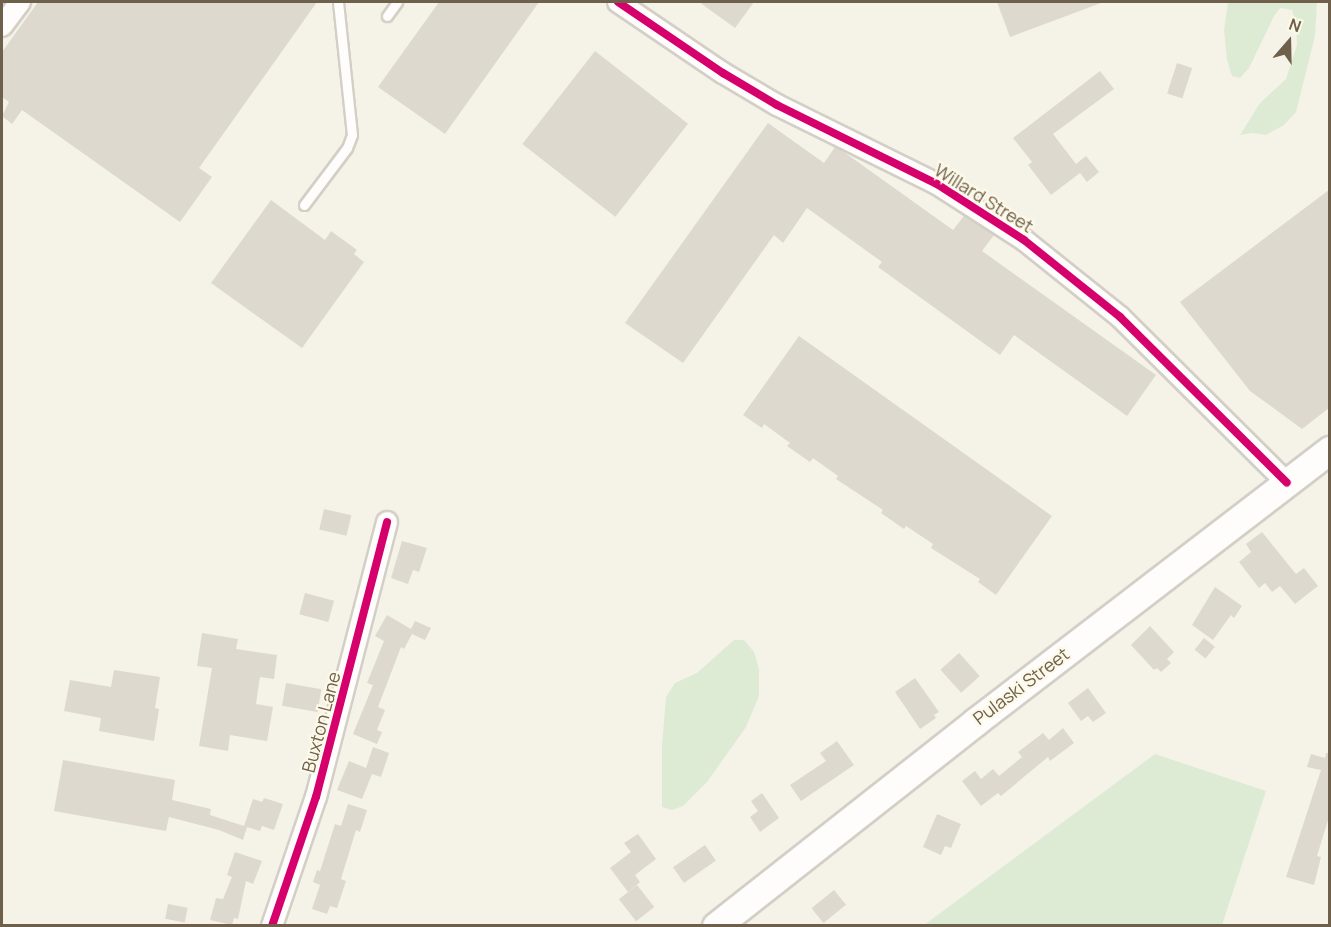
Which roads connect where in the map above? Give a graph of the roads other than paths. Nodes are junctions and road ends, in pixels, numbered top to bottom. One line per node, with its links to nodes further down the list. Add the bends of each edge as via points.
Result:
1 (20, 2): 6 (street)
2 (338, 2): 7 (lane, via 352,135 347,148)
3 (397, 2): 5 (lane)
4 (618, 2): 9 (street, Willard Street, via 777,105 937,184 1024,240 1120,317)
5 (387, 16)
6 (2, 26)
7 (304, 205)
8 (1329, 450): 9 (main road, Pulaski Street)
9 (1287, 483): 12 (main road, Pulaski Street)
10 (387, 522): 11 (street, Buxton Lane, via 316,796)
11 (272, 926)
12 (716, 926)

